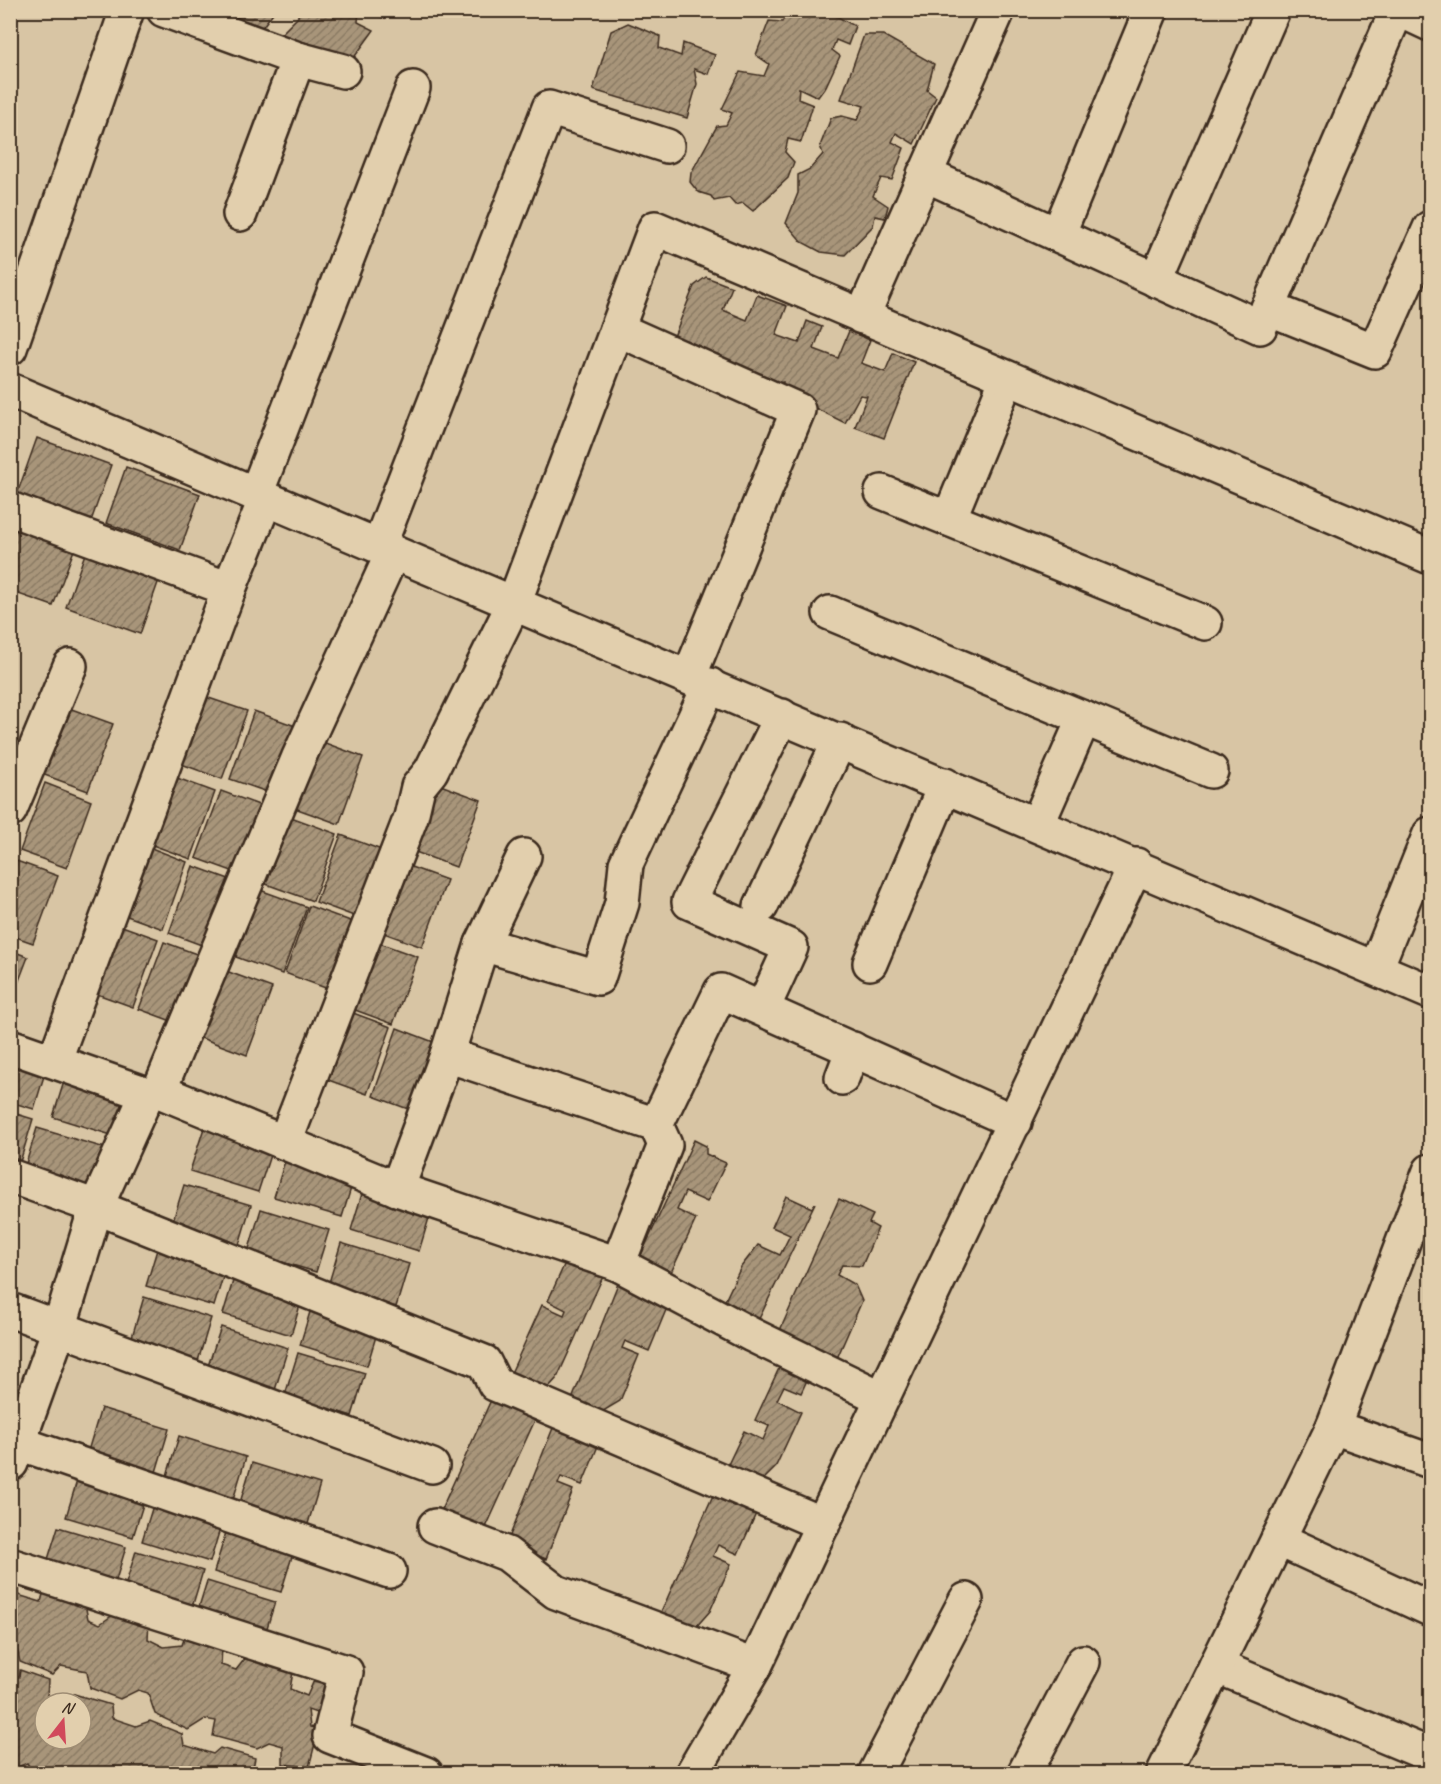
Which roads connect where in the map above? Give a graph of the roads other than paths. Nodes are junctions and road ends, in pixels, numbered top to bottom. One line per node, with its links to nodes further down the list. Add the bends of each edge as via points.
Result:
1 (127, 10): 20 (street)
2 (164, 10): 8 (street)
3 (998, 10): 12 (street)
4 (1151, 10): 15 (street)
5 (1273, 10): 16 (street)
6 (1399, 10): 7 (street); 17 (street)
7 (1431, 24)
8 (298, 59): 9 (street); 13 (street)
9 (343, 71)
10 (412, 88): 24 (street)
11 (667, 146): 27 (street, via 549,108)
12 (924, 174): 15 (street); 18 (street)
13 (240, 214)
14 (1431, 228): 17 (street, via 1375,351)
15 (1058, 235): 16 (street)
16 (1156, 280): 17 (street, via 1260,327)
17 (1268, 308)
18 (862, 317): 19 (street, via 655,228); 21 (street)
19 (617, 329): 30 (street); 34 (street, via 798,410)
20 (10, 348)
21 (1007, 378): 26 (street); 28 (street)
22 (10, 390): 24 (street)
23 (882, 492): 26 (street)
24 (261, 496): 27 (street); 29 (street)
25 (10, 509): 29 (street)
26 (949, 519): 32 (street)
27 (386, 549): 30 (street); 54 (street)
28 (1431, 557)
29 (229, 589): 53 (street)
30 (514, 603): 34 (street); 57 (street, via 431,771 418,787 411,817)
31 (830, 612): 36 (street)
32 (1205, 623)
33 (70, 666): 40 (street)
34 (700, 681): 35 (street); 46 (street, via 626,864 622,903 598,978)
35 (782, 716): 37 (street); 50 (street, via 689,902 791,947)
36 (1084, 718): 38 (street); 41 (street)
37 (840, 740): 39 (street); 45 (street)
38 (1211, 771)
39 (945, 785): 41 (street); 47 (street)
40 (10, 810)
41 (1038, 824): 44 (street)
42 (1431, 834): 48 (street)
43 (524, 856): 46 (street)
44 (1136, 865): 48 (street); 55 (street)
45 (761, 906)
46 (482, 944): 52 (street)
47 (870, 963)
48 (1376, 969): 49 (street)
49 (1431, 992)
50 (763, 1008): 55 (street, via 848,1064); 56 (street, via 722,991)
51 (10, 1046): 53 (street)
52 (447, 1055): 56 (street); 60 (street)
53 (55, 1059): 54 (street)
54 (153, 1092): 57 (street); 61 (street)
55 (1015, 1122): 65 (street)
56 (656, 1125): 62 (street, via 665,1144)
57 (285, 1142): 60 (street)
58 (1431, 1171): 66 (street)
59 (10, 1176): 61 (street)
60 (397, 1189): 62 (street)
61 (96, 1207): 64 (street); 70 (street, via 484,1362 495,1384)
62 (618, 1264): 65 (street)
63 (10, 1311): 64 (street)
64 (59, 1329): 67 (street); 69 (street)
65 (882, 1398): 70 (street)
66 (1333, 1428): 68 (street); 72 (street)
67 (13, 1449): 74 (street)
68 (1431, 1461)
69 (432, 1466)
70 (823, 1524): 78 (street)
71 (435, 1526): 78 (street, via 507,1554 556,1592)
72 (1278, 1539): 76 (street); 79 (street)
73 (10, 1565): 81 (street, via 346,1672 330,1736)
74 (389, 1571)
75 (966, 1600): 83 (street)
76 (1431, 1609)
77 (1083, 1662): 84 (street)
78 (755, 1666): 82 (street)
79 (1216, 1666): 80 (street); 85 (street)
80 (1431, 1755)
81 (426, 1773)
82 (692, 1773)
83 (875, 1773)
84 (1024, 1773)
85 (1163, 1773)

